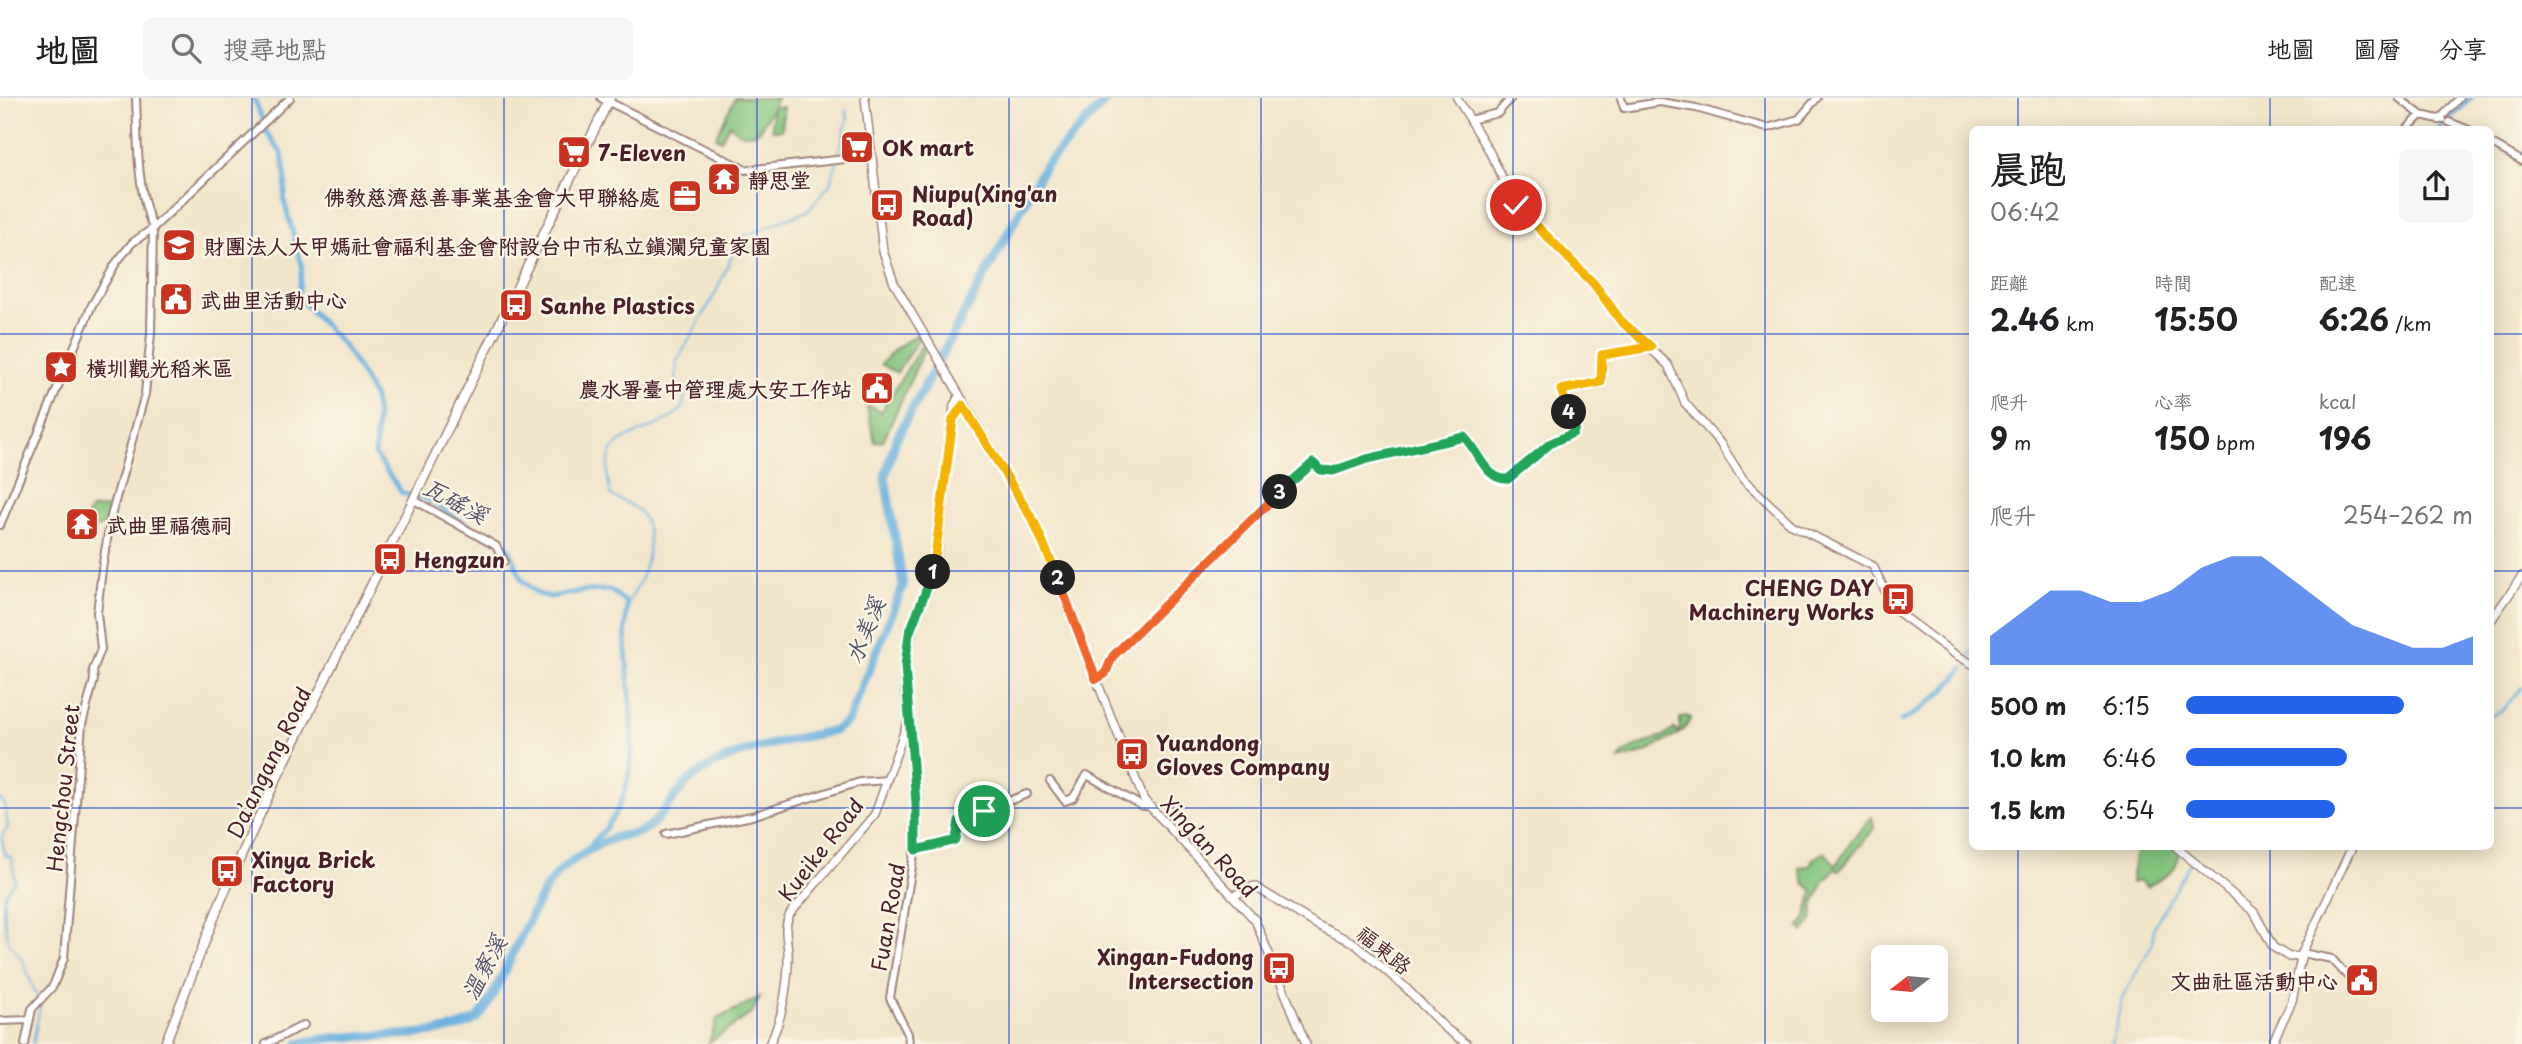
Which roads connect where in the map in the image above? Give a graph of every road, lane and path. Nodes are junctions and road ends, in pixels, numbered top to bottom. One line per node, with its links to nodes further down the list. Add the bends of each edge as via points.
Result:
1 (136, 98): 19 (street, Hengchou Street, via 138,159)
2 (290, 98): 19 (street)
3 (865, 98): 17 (street)
4 (1457, 98): 12 (street)
5 (1511, 98): 12 (street, via 1498,113)
6 (1621, 98): 7 (street, via 1624,108 1660,102 1767,128 1799,119)
7 (1817, 98)
8 (2399, 98): 11 (street)
9 (2459, 98): 13 (street)
10 (607, 99): 17 (street, via 746,170); 24 (main road, Da’angang Road)
11 (2421, 115): 13 (street); 14 (street)
12 (1470, 120): 20 (street, via 1516,205 1594,284 1621,321)
13 (2444, 121): 15 (street)
14 (2410, 126)
15 (2458, 126)
16 (2494, 145): 18 (street)
17 (872, 156): 21 (street, Xing’an Road, via 887,268)
18 (2522, 161)
19 (153, 228): 25 (street, via 132,243 116,263 92,305); 43 (street, Hengchou Street, via 145,394 111,516 102,569 97,612 102,649 84,710 64,957 53,986 36,1002)
20 (1651, 347): 29 (street, via 1668,365 1685,402 1743,479 1792,525 1873,566 1894,609); 30 (street, via 1605,353 1601,382 1561,390 1574,431 1551,443 1508,479 1499,479 1464,437 1329,472 1313,463 1113,656 1105,674)
21 (959, 396): 22 (street, Xing’an Road); 23 (street, Fuan Road)
22 (963, 405): 23 (street, Fuan Road); 30 (street, Xing’an Road, via 1034,522)
23 (953, 419): 31 (street, Fuan Road, via 936,565 907,649)
24 (416, 496): 26 (street, via 496,546); 47 (main road, Da’angang Road, via 221,900)
25 (0, 526)
26 (503, 561)
27 (2522, 576): 28 (street)
28 (2494, 616)
29 (1969, 662)
30 (1096, 679): 35 (street, Xing’an Road)
31 (909, 718): 32 (street, Kueike Road); 37 (street, Fuan Road)
32 (887, 780): 36 (street, via 860,782 752,816); 49 (street, Kueike Road, via 871,820 785,923 788,953 782,999)
33 (1050, 781): 35 (street, via 1065,801 1073,798 1087,775)
34 (1027, 794): 37 (street, via 961,819 953,841)
35 (1149, 806): 40 (street, Xing’an Road)
36 (666, 834)
37 (916, 850): 50 (street, Fuan Road, via 890,998)
38 (2180, 850): 41 (street, via 2254,912 2273,947 2289,957)
39 (2350, 850): 41 (street)
40 (1235, 895): 51 (street, Xing’an Road, via 1255,920); 52 (street, 福東路, via 1254,886 1354,943)
41 (2302, 954): 42 (street, via 2332,959); 53 (street, via 2292,1001)
42 (2350, 979)
43 (29, 1020): 44 (street); 46 (street)
44 (0, 1021)
45 (304, 1026): 48 (street)
46 (25, 1044)
47 (165, 1044)
48 (267, 1044)
49 (769, 1044)
50 (909, 1044)
51 (1306, 1044)
52 (1466, 1044)
53 (2272, 1044)

